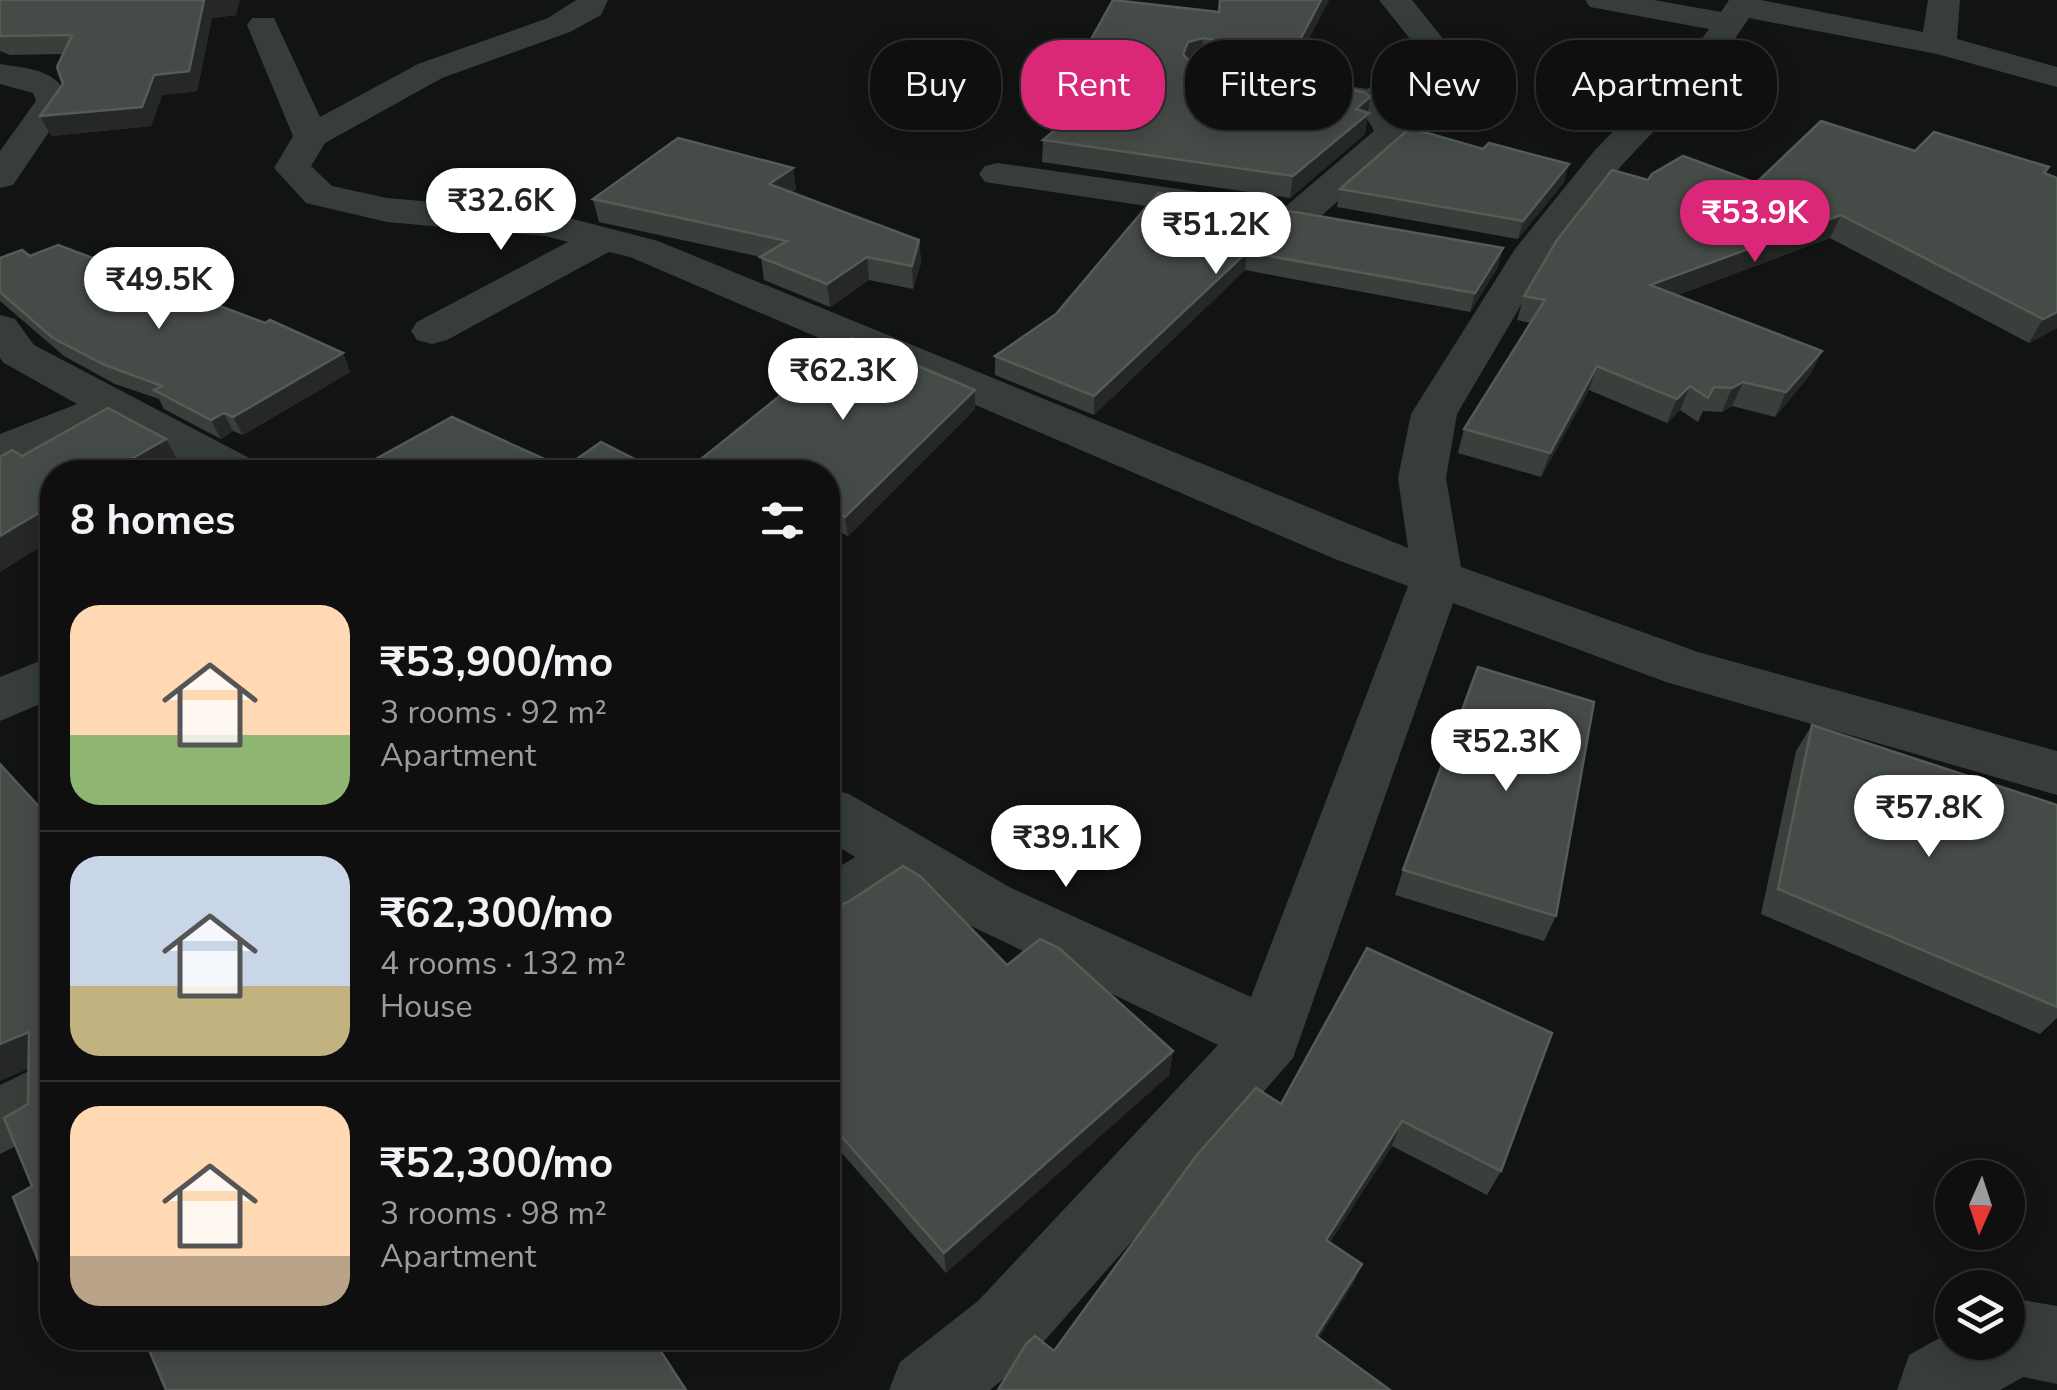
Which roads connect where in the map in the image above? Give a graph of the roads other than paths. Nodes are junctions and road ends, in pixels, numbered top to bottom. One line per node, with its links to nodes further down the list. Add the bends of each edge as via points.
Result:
1 (592, 0): 12 (street, via 590,8 558,25 430,71)
2 (1395, 0): 7 (street)
3 (1601, 0): 5 (street)
4 (1944, 0): 8 (street)
5 (1738, 10): 8 (street); 23 (street, via 1708,54 1509,254 1434,414 1422,478)
6 (263, 26): 12 (street)
7 (1428, 40)
8 (1941, 45): 10 (street)
9 (0, 74): 14 (street, via 34,78 48,87 53,101)
10 (2057, 76)
11 (1391, 130): 15 (street)
12 (310, 136): 17 (street, via 292,168 319,196 387,210 546,224)
13 (998, 174): 15 (street)
14 (0, 177)
15 (1299, 215): 16 (street)
16 (1337, 222)
17 (603, 238): 18 (street); 23 (street, via 644,249)
18 (432, 331)
19 (4, 339): 20 (street, via 19,354)
20 (114, 405): 21 (street); 22 (street)
21 (0, 451)
22 (216, 460)
23 (1436, 577): 26 (street, via 1685,668); 30 (street)
24 (40, 682): 25 (street)
25 (0, 700)
26 (2057, 773)
27 (840, 818): 28 (street)
28 (905, 856): 29 (street); 30 (street, via 989,906)
29 (840, 898)
30 (1269, 1037): 34 (street, via 1005,1328)
31 (40, 1099): 32 (street)
32 (0, 1121)
33 (2057, 1345): 35 (street, via 2017,1337 1937,1383)
34 (928, 1390)
35 (1936, 1390)

